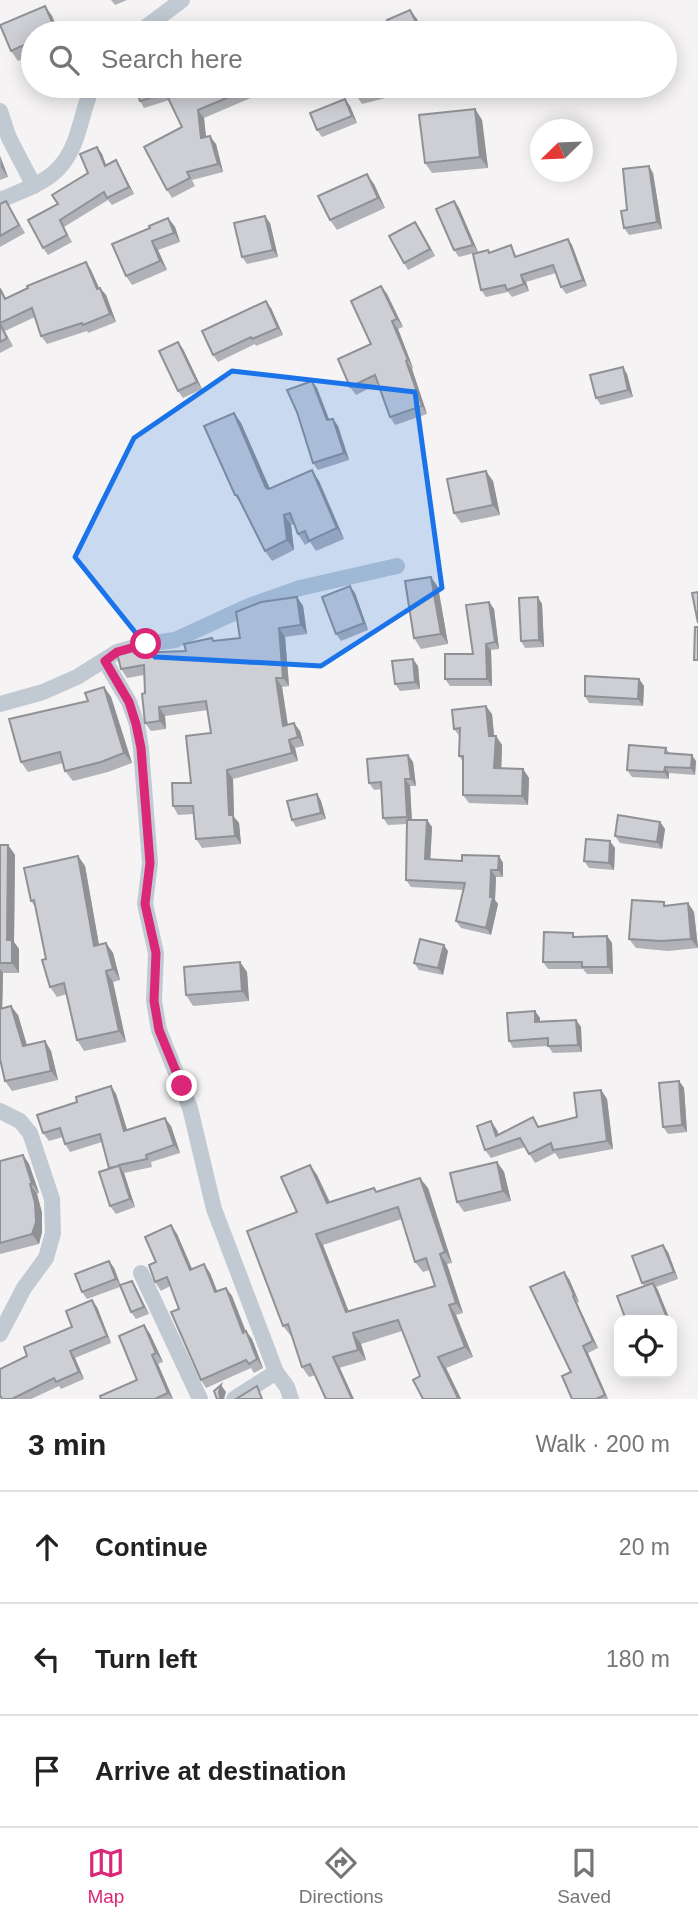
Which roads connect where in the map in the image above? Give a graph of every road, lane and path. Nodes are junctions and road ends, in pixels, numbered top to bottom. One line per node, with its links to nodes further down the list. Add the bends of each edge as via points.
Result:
1 (182, 0): 2 (street)
2 (154, 21)
3 (89, 98): 5 (street, via 70,156 60,170)
4 (0, 111): 5 (street)
5 (34, 187): 6 (street)
6 (0, 200)
7 (397, 566): 8 (street, via 300,587 175,640 117,652)
8 (105, 661): 9 (street, via 43,692); 13 (street, via 129,702 141,748 150,863 145,904 156,953 154,1001 159,1030 190,1108 214,1209)
9 (0, 704)
10 (0, 1111): 12 (street, via 20,1121 30,1133 52,1199 53,1233 46,1258)
11 (142, 1273): 14 (street)
12 (0, 1334)
13 (276, 1372): 15 (street); 16 (street)
14 (200, 1399)
15 (234, 1399)
16 (291, 1399)

